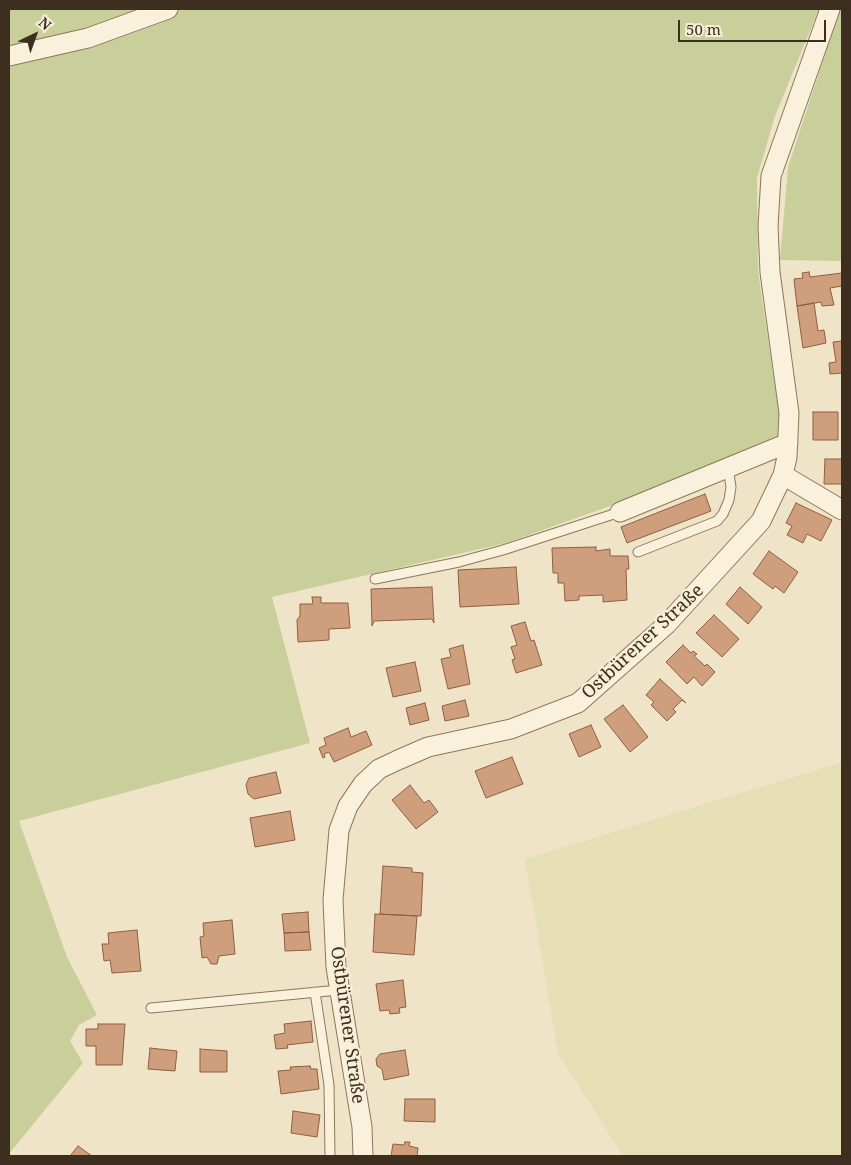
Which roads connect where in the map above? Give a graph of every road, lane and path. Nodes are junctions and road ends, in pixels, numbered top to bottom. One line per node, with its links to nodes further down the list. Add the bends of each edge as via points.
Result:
1 (168, 9): 3 (street, via 88,38)
2 (830, 9): 4 (street, Ostbürener Straße, via 771,176 770,272 789,413)
3 (9, 56)
4 (788, 443): 5 (street); 6 (street, Ostbürener Straße)
5 (728, 467): 8 (street); 9 (lane, via 729,500 717,521)
6 (783, 475): 7 (street); 11 (street, Ostbürener Straße, via 761,521 722,566 666,625 578,703 511,730 428,748 379,769 363,784 348,806 339,830 333,900)
7 (842, 510)
8 (620, 512): 10 (lane, via 503,550)
9 (638, 552)
10 (375, 579)
11 (338, 990): 12 (lane); 15 (street, Ostbürener Straße, via 362,1127)
12 (315, 992): 13 (lane); 14 (lane, via 329,1085)
13 (151, 1008)
14 (330, 1156)
15 (363, 1156)

